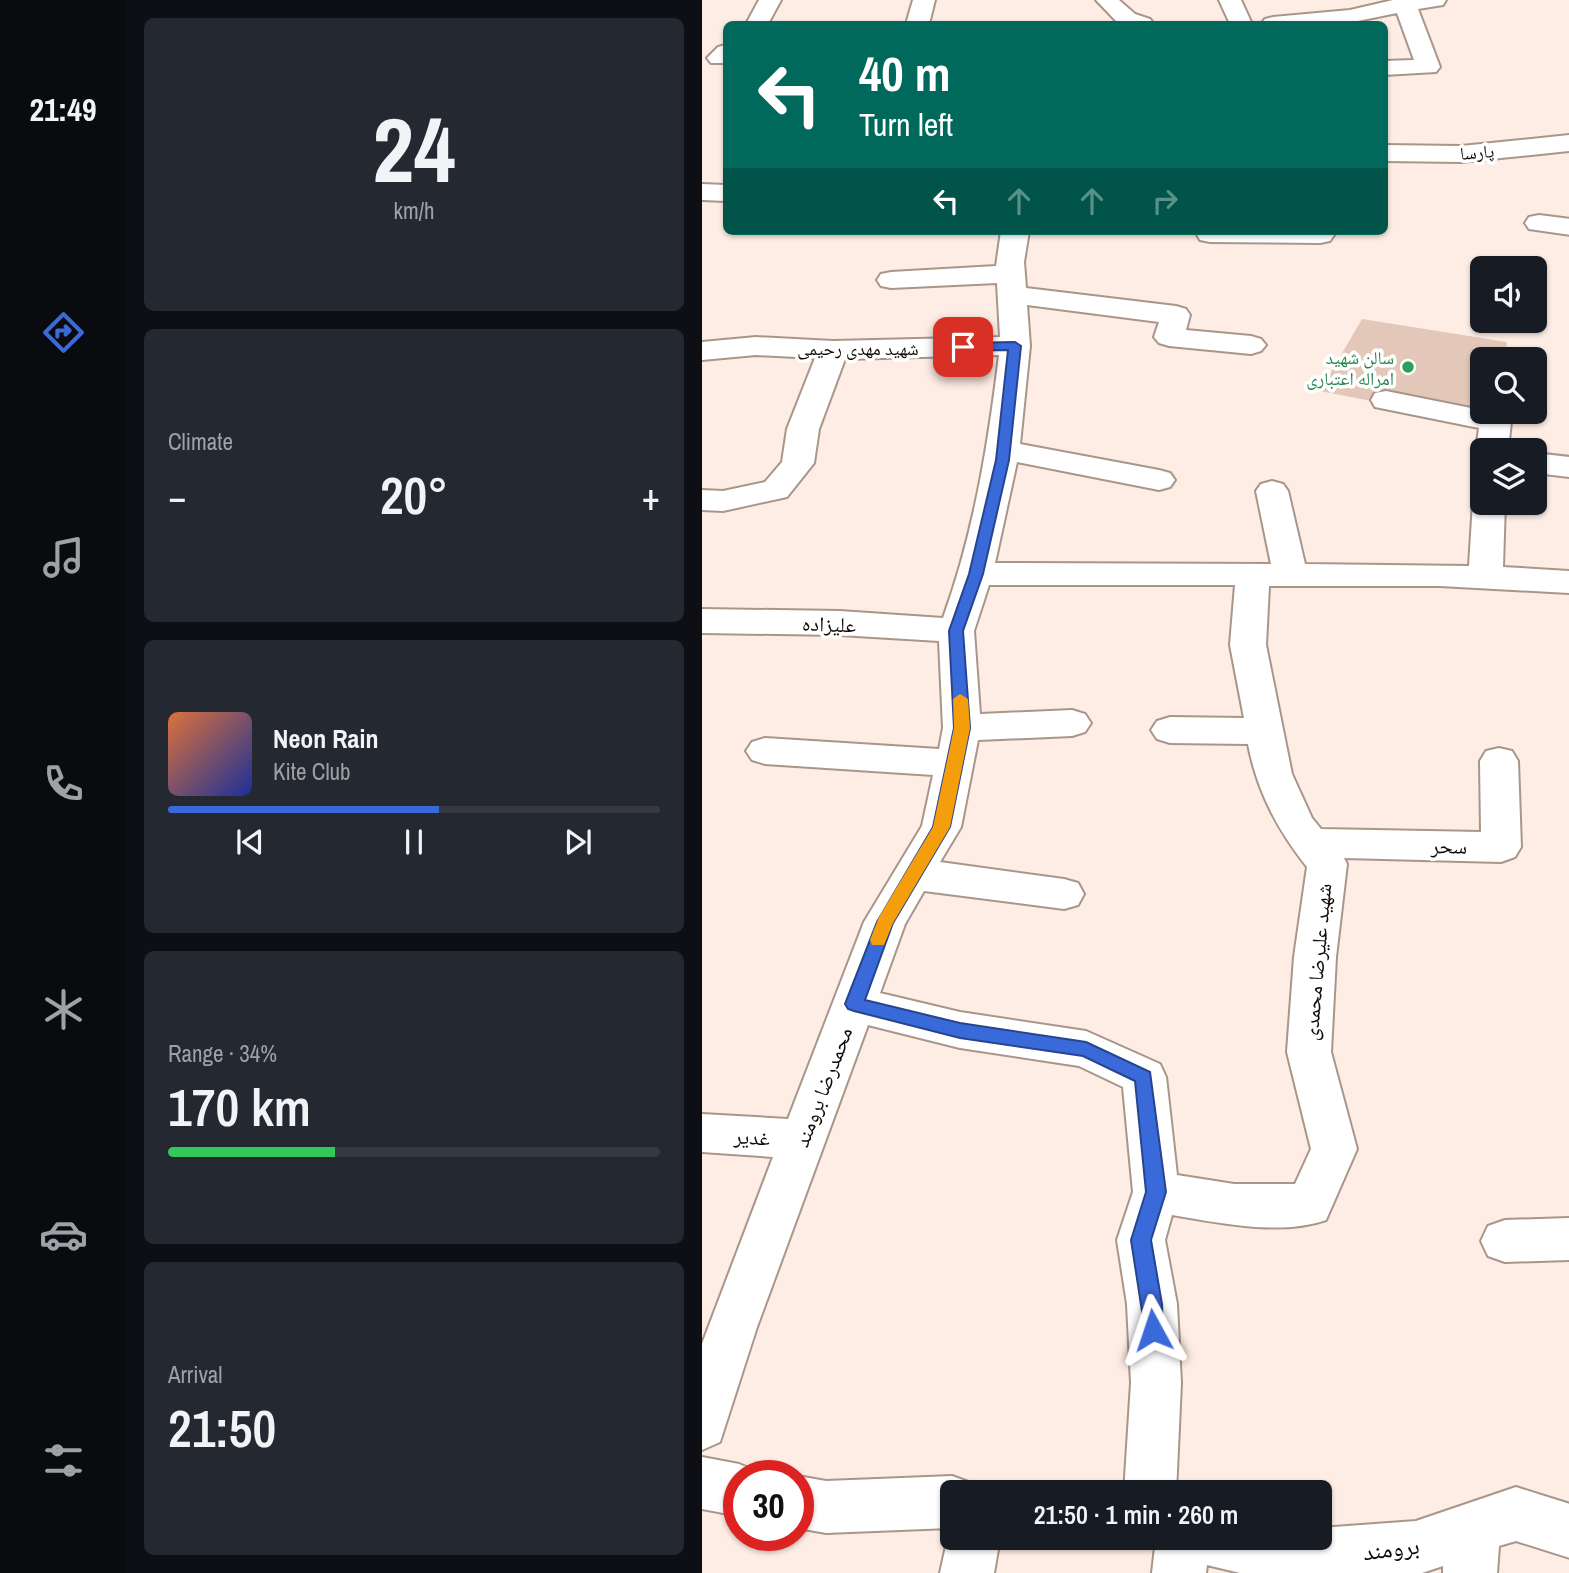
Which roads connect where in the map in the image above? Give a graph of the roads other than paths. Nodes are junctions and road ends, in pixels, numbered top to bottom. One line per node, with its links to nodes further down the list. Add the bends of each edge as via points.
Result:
1 (770, 0): 7 (street)
2 (924, 0): 8 (street)
3 (1230, 0): 10 (street)
4 (1435, 0): 5 (street)
5 (1405, 4): 11 (street, via 1350,17); 12 (street, via 1428,67)
6 (1113, 12): 9 (street)
7 (759, 21)
8 (919, 21)
9 (1130, 21)
10 (1240, 21)
11 (1306, 21)
12 (1388, 68)
13 (1569, 143): 14 (street, پارسا, via 1461,154)
14 (1388, 153)
15 (702, 192): 16 (street)
16 (723, 193)
17 (1539, 223): 18 (street)
18 (1569, 228)
19 (1015, 235): 21 (street)
20 (891, 280): 21 (street)
21 (1011, 285): 22 (street, via 1176,315 1169,337); 23 (street)
22 (1251, 345)
23 (1015, 346): 24 (street, شهید مهدی رحیمی); 28 (street)
24 (833, 350): 25 (street, شهید مهدی رحیمی, via 756,346); 33 (street, via 803,429 798,463 776,490 723,501)
25 (702, 351)
26 (1386, 400): 27 (street, via 1495,422)
27 (1493, 438)
28 (1004, 450): 31 (street); 35 (street)
29 (1547, 464): 30 (street)
30 (1569, 467)
31 (1159, 480)
32 (1272, 491): 36 (street, شهید علیرضا محمدی)
33 (702, 500)
34 (1488, 515): 37 (street)
35 (976, 574): 36 (street); 40 (street)
36 (1272, 575): 37 (street); 43 (street, شهید علیرضا محمدی, via 1248,645)
37 (1485, 578): 38 (street)
38 (1569, 582)
39 (702, 621): 40 (street, علیزاده)
40 (956, 631): 44 (street, محمدرضا برومند)
41 (1072, 723): 44 (street)
42 (1170, 730): 43 (street)
43 (1263, 731): 47 (street, شهید علیرضا محمدی, via 1272,774 1296,825)
44 (958, 746): 45 (street); 48 (street, محمدرضا برومند, via 941,827)
45 (765, 751)
46 (1499, 761): 47 (street, سحر, via 1501,847)
47 (1310, 843): 53 (street, شهید علیرضا محمدی, via 1327,863 1309,1052 1334,1149 1309,1205 1234,1205)
48 (913, 874): 49 (street); 50 (street, محمدرضا برومند, via 885,922)
49 (1064, 894)
50 (854, 1004): 52 (street, محمدرضا برومند); 53 (street, via 960,1030 1086,1049 1144,1077)
51 (702, 1133): 52 (street, غدیر)
52 (803, 1140): 56 (street, محمدرضا برومند)
53 (1156, 1192): 58 (street, via 1141,1240 1152,1304 1156,1383)
54 (1569, 1238): 55 (street)
55 (1505, 1241)
56 (717, 1326): 57 (street, محمدرضا برومند)
57 (702, 1425)
58 (1151, 1480)
59 (702, 1483): 60 (street)
60 (723, 1487)
61 (940, 1502): 62 (street)
62 (814, 1505)
63 (1569, 1531): 67 (street, برومند, via 1516,1514)
64 (971, 1550): 68 (street)
65 (1182, 1550): 69 (street)
66 (1254, 1550): 67 (street, برومند, via 1286,1558 1416,1548)
67 (1471, 1551)
68 (967, 1573)
69 (1179, 1573)

